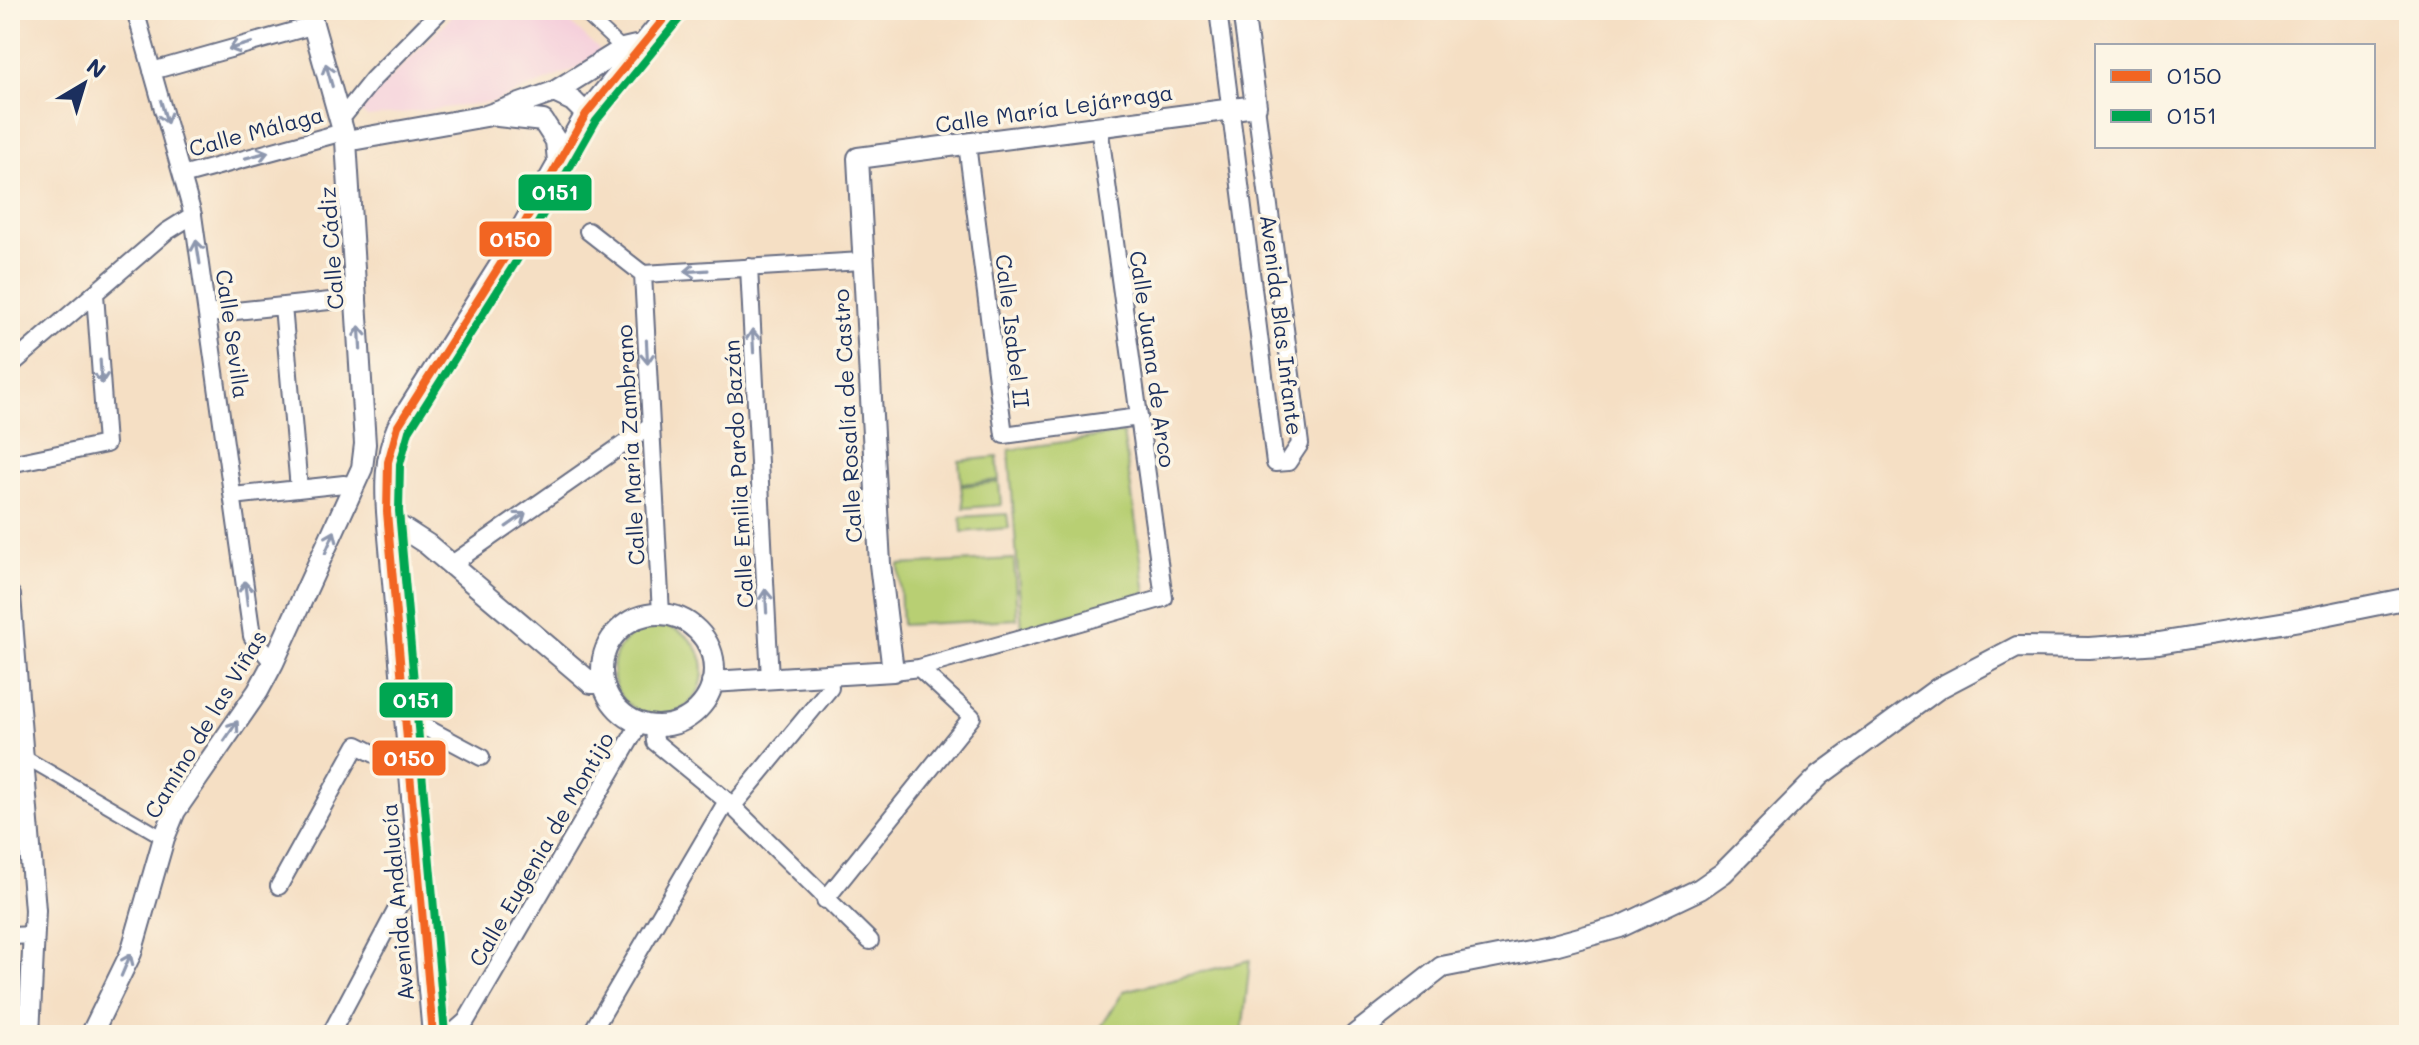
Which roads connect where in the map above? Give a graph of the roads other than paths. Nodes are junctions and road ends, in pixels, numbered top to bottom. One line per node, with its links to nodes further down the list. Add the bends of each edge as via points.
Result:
1 (135, 10): 9 (street, Calle Sevilla)
2 (441, 10): 16 (street, via 373,79)
3 (581, 10): 8 (street)
4 (671, 10): 8 (street, Avenida Andalucía)
5 (1218, 10): 12 (street, Avenida Blas Infante)
6 (1243, 10): 11 (street, Avenida Blas Infante)
7 (312, 17): 9 (street, one-way to 9); 16 (street, Calle Cádiz, one-way to 7)
8 (631, 47): 10 (street, Calle Málaga); 15 (street, Avenida Andalucía)
9 (152, 71): 21 (street, Calle Sevilla, one-way to 21)
10 (554, 92): 13 (street, Calle Málaga); 15 (street, via 573,101)
11 (1256, 106): 12 (street, Calle María Lejárraga); 12 (street, Avenida Blas Infante, via 1300,444 1288,462 1275,463)
12 (1230, 109): 17 (street, Calle María Lejárraga)
13 (486, 116): 14 (street, Calle Málaga); 16 (street, Calle Málaga, via 396,133)
14 (543, 121): 15 (street, Calle Málaga); 20 (street, via 556,141)
15 (581, 122): 20 (street, Avenida Andalucía)
16 (343, 124): 21 (street, Calle Málaga, one-way to 16); 28 (street, Calle Cádiz)
17 (1099, 126): 18 (street, Calle María Lejárraga); 33 (street, Calle Juana de Arco)
18 (967, 144): 19 (street, Calle María Lejárraga); 33 (street, Calle Isabel II, via 1004,435)
19 (858, 158): 24 (street, Calle Rosalía de Castro)
20 (558, 161): 35 (street, Avenida Andalucía, via 507,254)
21 (182, 176): 22 (street, Calle Sevilla)
22 (193, 215): 27 (street); 30 (street, Calle Sevilla, one-way to 22)
23 (588, 231): 26 (street)
24 (862, 261): 25 (street); 50 (street, Calle Rosalía de Castro, via 880,564)
25 (749, 267): 26 (street, one-way to 26); 52 (street, Calle Emilia Pardo Bazán, one-way to 25)
26 (643, 274): 34 (street, Calle María Zambrano, one-way to 34)
27 (95, 294): 31 (street); 37 (street, one-way to 37, via 106,444)
28 (358, 298): 29 (street); 32 (street, Calle Cádiz, one-way to 28)
29 (283, 306): 30 (street); 39 (street)
30 (208, 314): 40 (street, Calle Sevilla)
31 (10, 366)
32 (363, 416): 35 (street, via 377,431); 38 (street, Calle Cádiz)
33 (1139, 417): 49 (street, Calle Juana de Arco, via 1164,598)
34 (651, 425): 43 (street, one-way to 34); 47 (street, Calle María Zambrano)
35 (398, 426): 36 (street, Avenida Andalucía)
36 (390, 445): 38 (street); 41 (street, Avenida Andalucía)
37 (10, 464)
38 (358, 478): 39 (street); 41 (street); 48 (street, Camino de las Viñas, one-way to 38)
39 (299, 489): 40 (street)
40 (233, 496): 48 (street, Calle Sevilla, one-way to 40, via 252,636)
41 (387, 516): 42 (street); 44 (street, Avenida Andalucía)
42 (427, 544): 43 (street); 44 (street)
43 (452, 564): 54 (street, via 591,683)
44 (393, 569): 55 (street, Avenida Andalucía)
45 (10, 596): 57 (street)
46 (2409, 598): 76 (street, via 2159,643 2017,647 1939,688 1820,775 1723,873 1700,889 1620,927 1442,967)
47 (661, 614): 53 (street, via 691,625 703,637 711,651); 54 (street, via 635,618 612,637 601,665)
48 (273, 663): 63 (street, Camino de las Viñas, one-way to 48, via 175,811)
49 (919, 668): 50 (street); 66 (street, via 972,717)
50 (893, 671): 51 (street)
51 (829, 675): 52 (street); 61 (street, via 830,688)
52 (770, 679): 53 (street)
53 (712, 682): 56 (street, via 699,708 686,718)
54 (603, 683): 56 (street, via 616,707)
55 (406, 717): 59 (street); 60 (street, Avenida Andalucía)
56 (647, 725): 61 (street, via 655,742); 74 (street, Calle Eugenia de Montijo, via 466,1021)
57 (14, 726): 58 (street)
58 (21, 755): 62 (street); 63 (street)
59 (481, 757)
60 (410, 772): 64 (street, via 357,745); 65 (street, Avenida Andalucía)
61 (729, 804): 66 (street); 75 (street)
62 (19, 831): 67 (street)
63 (164, 838): 71 (street, Camino de las Viñas, one-way to 63, via 131,953)
64 (279, 886)
65 (421, 893): 72 (street, via 399,905); 73 (street, Avenida Andalucía)
66 (825, 900): 69 (street)
67 (35, 935): 68 (street); 70 (street)
68 (10, 936)
69 (870, 941)
70 (29, 1035)
71 (91, 1035)
72 (330, 1035)
73 (433, 1035)
74 (450, 1035)
75 (590, 1035)
76 (1355, 1035)

